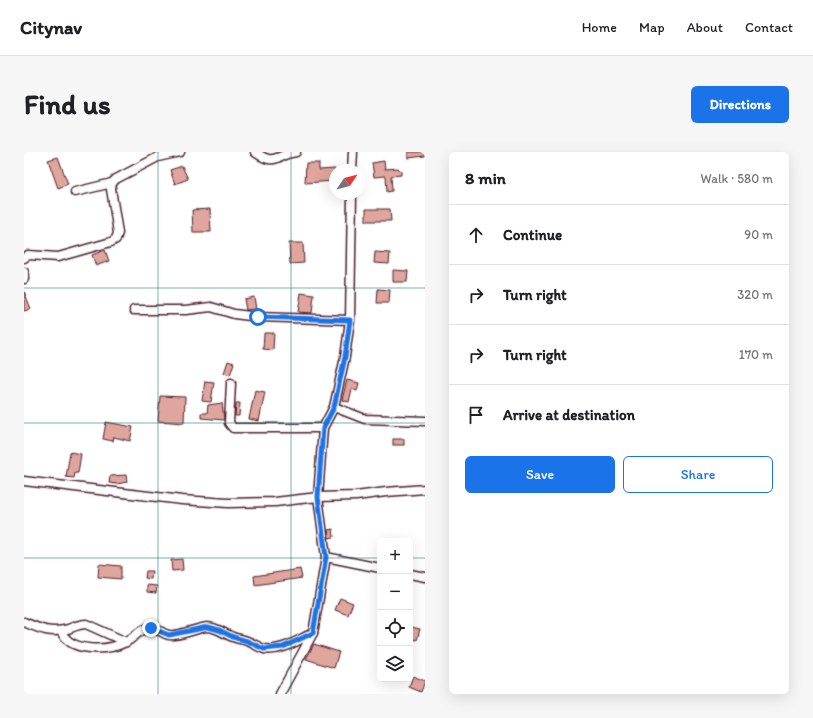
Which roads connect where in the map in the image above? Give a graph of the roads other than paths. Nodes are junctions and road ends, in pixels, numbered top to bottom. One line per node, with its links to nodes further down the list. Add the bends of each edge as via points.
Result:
1 (180, 152): 6 (street, via 158,157)
2 (255, 152): 3 (street, via 273,160 286,153)
3 (296, 152)
4 (353, 152): 5 (street)
5 (352, 164)
6 (112, 183): 7 (street); 9 (street, via 118,234 116,239 58,257 28,255)
7 (75, 192)
8 (352, 200): 13 (street)
9 (24, 258)
10 (24, 272): 11 (street)
11 (24, 279)
12 (134, 310): 13 (street, via 186,310 211,307 234,314 258,317)
13 (350, 320): 15 (street)
14 (231, 383): 17 (street, via 229,423 233,428)
15 (334, 407): 16 (street, via 365,419); 17 (street)
16 (425, 421)
17 (323, 428): 20 (street)
18 (24, 481): 20 (street, via 213,502 275,502)
19 (425, 489): 20 (street)
20 (318, 497): 21 (street)
21 (326, 557): 22 (street); 27 (street)
22 (377, 567)
23 (413, 575): 24 (street)
24 (425, 577)
25 (24, 622): 26 (street, via 46,631)
26 (61, 631): 28 (street, via 86,624); 28 (street, via 63,637 80,646 99,649)
27 (313, 633): 28 (street, via 283,647 264,649 208,627 169,635 144,628); 29 (street)
28 (126, 642)
29 (280, 694)

